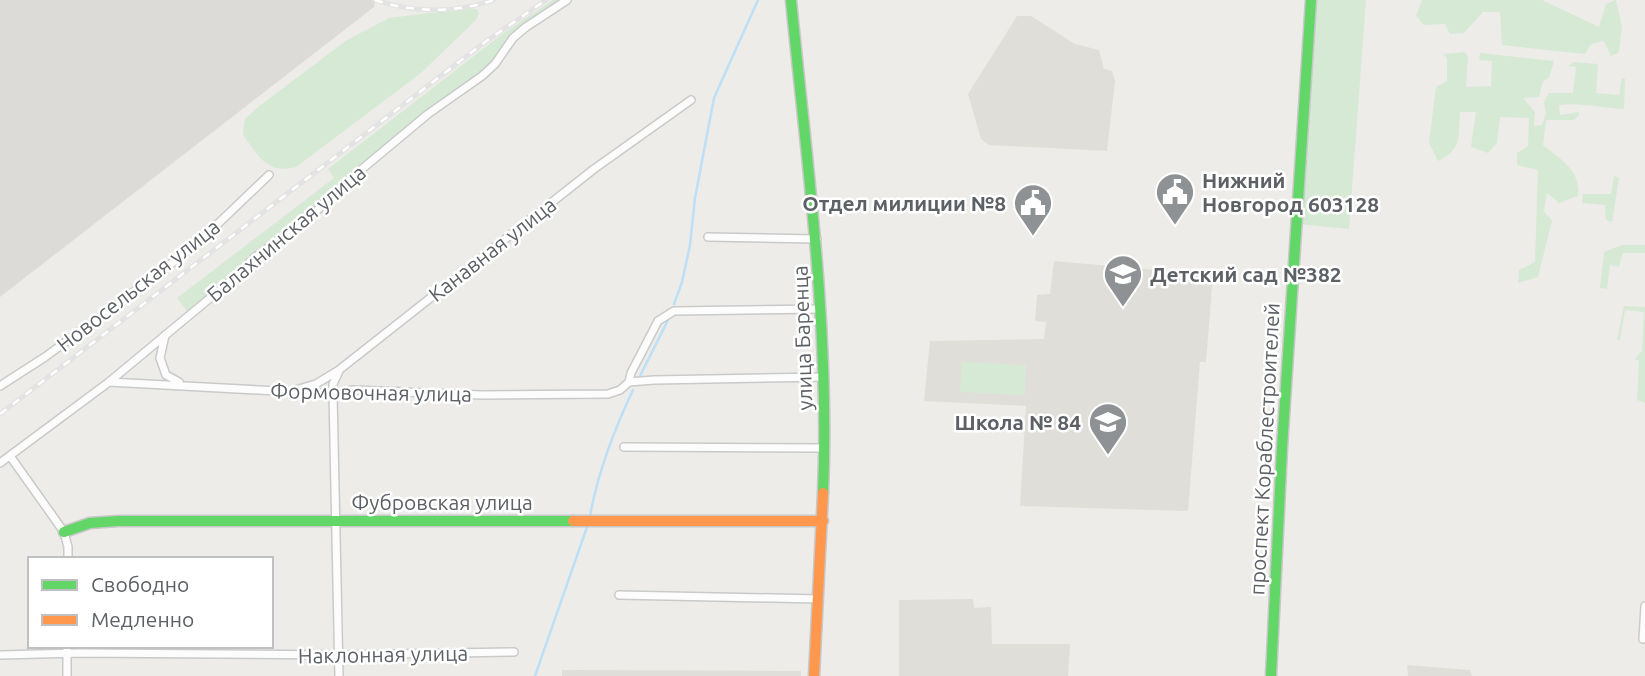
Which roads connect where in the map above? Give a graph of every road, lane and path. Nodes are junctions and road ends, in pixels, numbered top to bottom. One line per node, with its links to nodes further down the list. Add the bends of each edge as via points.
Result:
1 (567, 0): 9 (street, Балахнинская улица, via 526,27 482,76 428,114)
2 (790, 0): 7 (street, улица Баренца)
3 (1311, 0): 37 (street, проспект Кораблестроителей)
4 (691, 100): 10 (street, Канавная улица, via 594,169)
5 (269, 175): 15 (street, Новосельская улица, via 157,275)
6 (708, 237): 7 (street)
7 (817, 239): 8 (street, улица Баренца)
8 (821, 309): 11 (street, улица Баренца); 13 (street, via 674,311 658,321)
9 (165, 335): 12 (street, Балахнинская улица); 14 (street, via 160,358 166,376)
10 (339, 370): 16 (street, Канавная улица); 17 (street)
11 (824, 377): 13 (street, Формовочная улица); 19 (street, улица Баренца)
12 (109, 382): 14 (street, Формовочная улица); 20 (street, Балахнинская улица)
13 (629, 382): 17 (street, Формовочная улица, via 608,394 353,390)
14 (183, 384): 16 (street, Формовочная улица)
15 (0, 386)
16 (291, 392): 17 (street, Формовочная улица)
17 (333, 394): 22 (street)
18 (624, 447): 19 (street)
19 (825, 448): 23 (street, улица Баренца)
20 (10, 456): 21 (street, Балахнинская улица); 24 (street)
21 (0, 463)
22 (337, 521): 23 (street, Фубровская улица); 24 (street, Фубровская улица, via 118,521 90,523); 33 (street)
23 (823, 521): 27 (street, улица Баренца)
24 (64, 532): 25 (street)
25 (68, 557)
26 (619, 595): 27 (street)
27 (819, 599): 36 (street, улица Баренца)
28 (1645, 606): 29 (street)
29 (1643, 639)
30 (67, 650): 32 (street, Наклонная улица); 33 (street, Наклонная улица); 34 (street)
31 (514, 652): 33 (street, Наклонная улица)
32 (0, 655)
33 (340, 655): 35 (street)
34 (67, 676)
35 (339, 676)
36 (814, 676)
37 (1271, 676)

